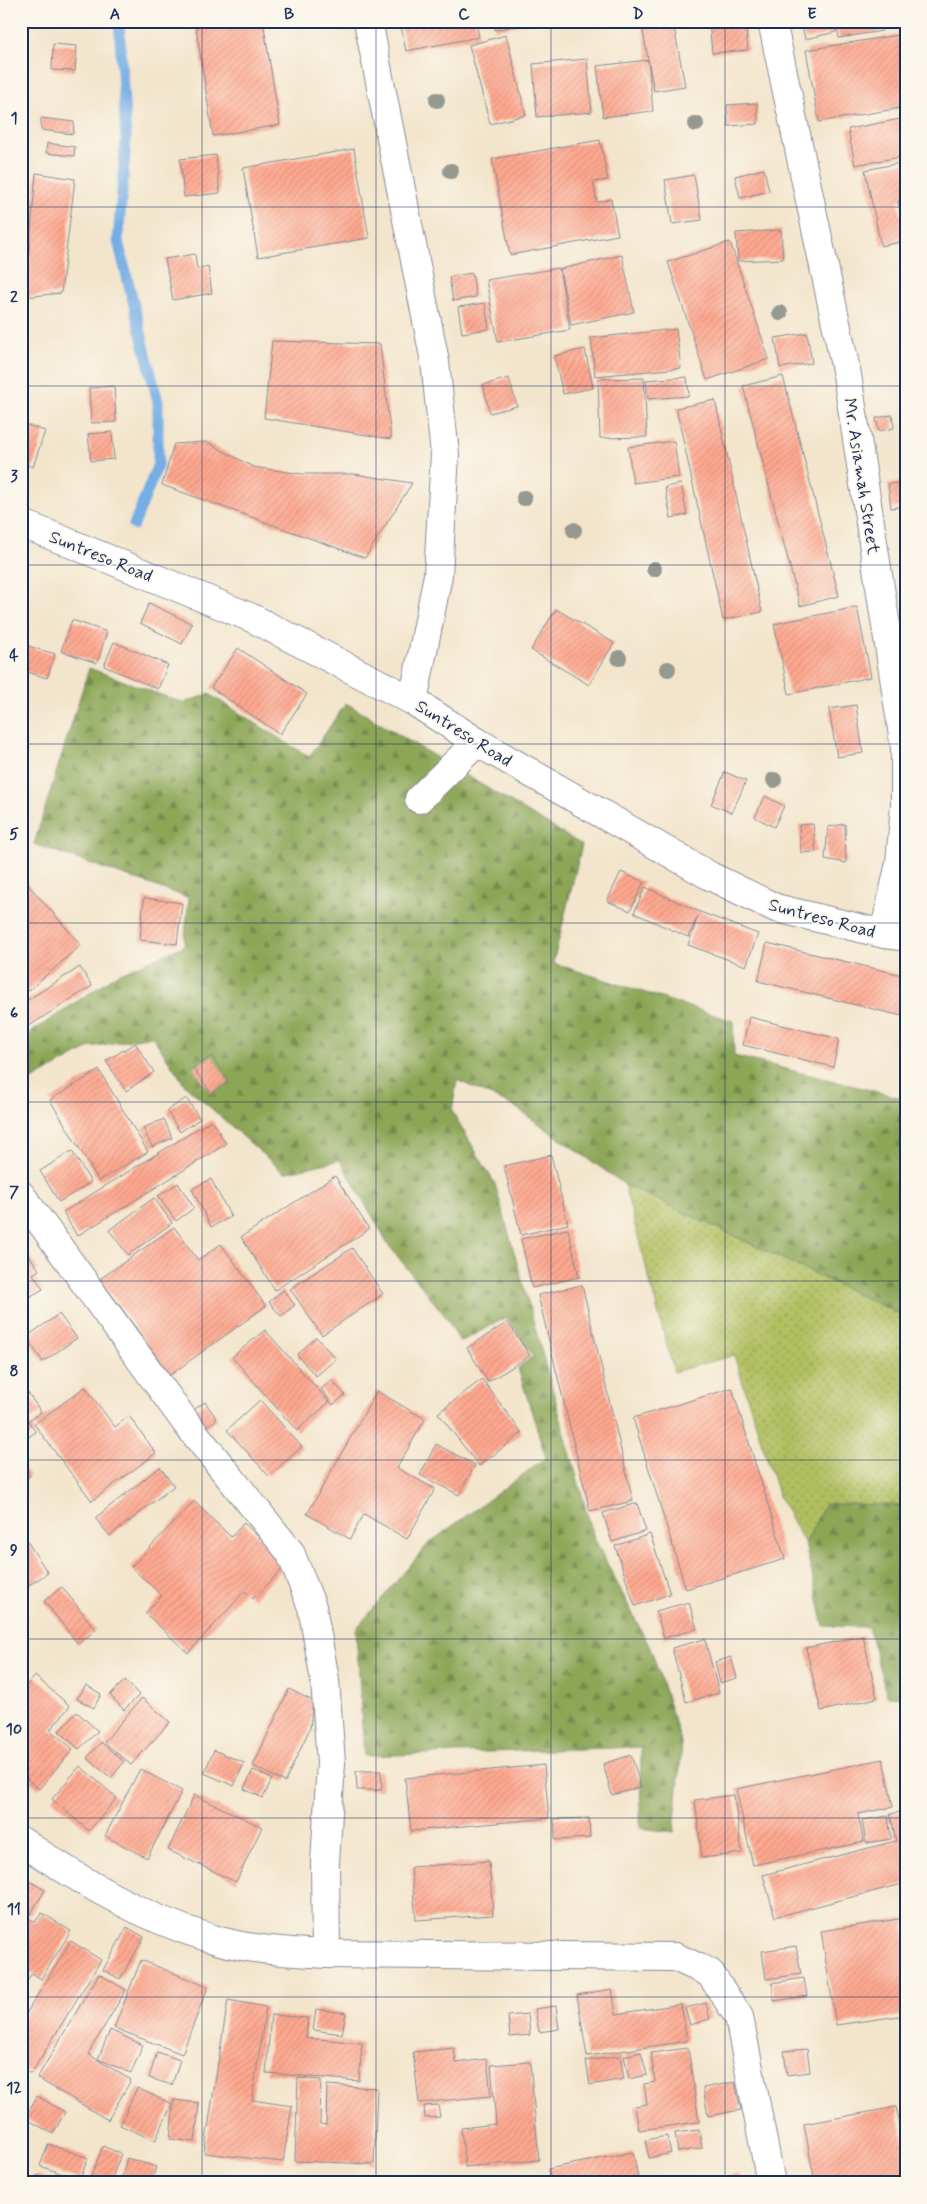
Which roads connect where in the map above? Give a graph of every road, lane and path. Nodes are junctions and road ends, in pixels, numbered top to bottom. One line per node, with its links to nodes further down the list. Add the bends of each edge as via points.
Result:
1 (368, 21): 4 (street, via 434,362 445,454 438,574)
2 (772, 21): 7 (street, Mr. Asiamah Street, via 846,375 905,748 905,806)
3 (21, 523): 4 (street, Suntreso Road, via 252,618)
4 (413, 701): 5 (street, Suntreso Road)
5 (477, 742): 6 (street); 7 (street, Suntreso Road, via 710,876 776,908)
6 (419, 799)
7 (895, 935)
8 (21, 1196): 10 (street, via 187,1424 290,1552 312,1607 325,1680 331,1763 325,1864)
9 (21, 1841): 10 (street, via 83,1882 149,1917 211,1939 273,1951)
10 (326, 1954): 11 (street, via 675,1957 710,1973 739,2017)
11 (771, 2183)

